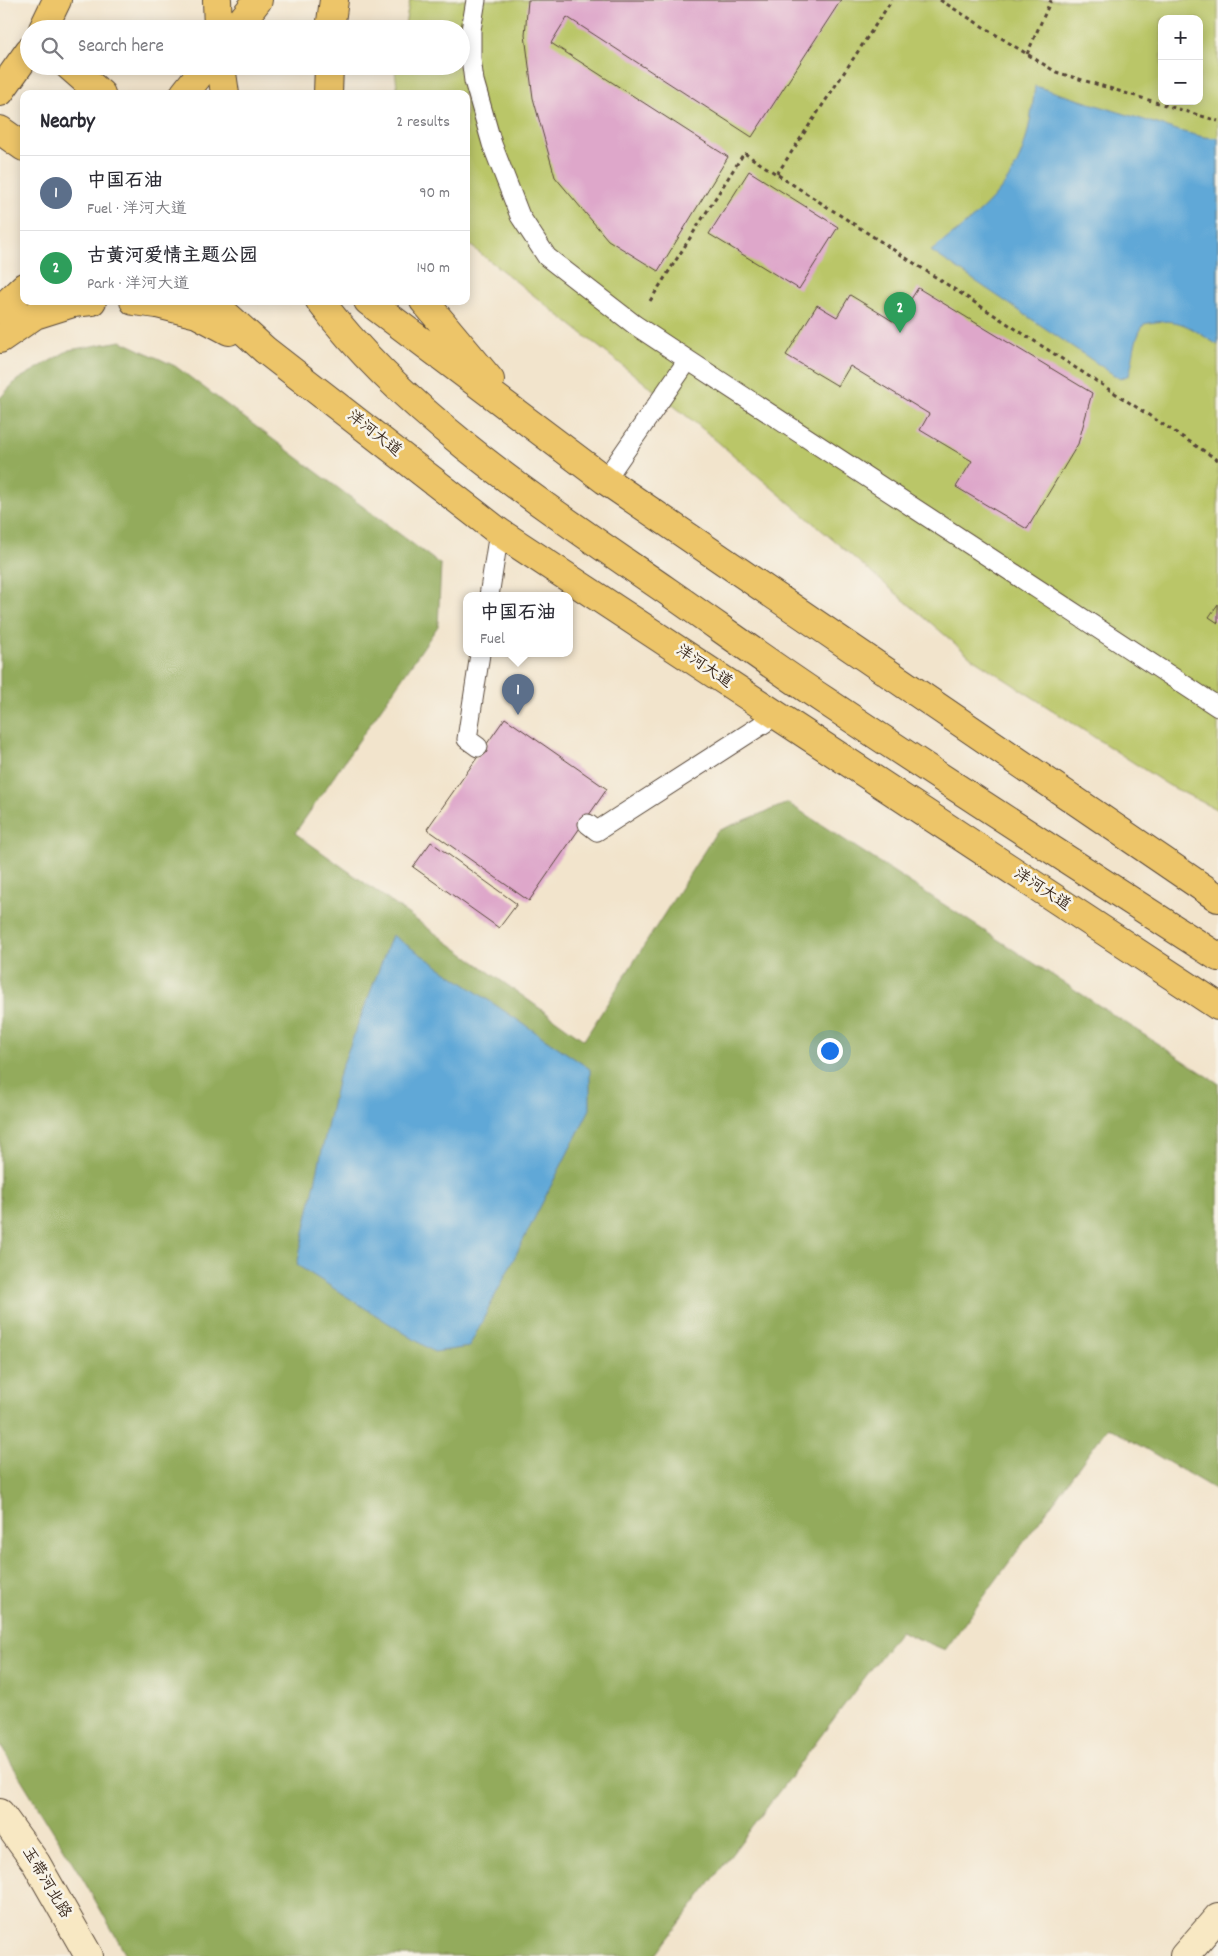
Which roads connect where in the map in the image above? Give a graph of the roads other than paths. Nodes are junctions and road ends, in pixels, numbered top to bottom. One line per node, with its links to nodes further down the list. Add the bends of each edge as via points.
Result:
1 (57, 0): 6 (main road)
2 (217, 0): 7 (main road)
3 (258, 0): 8 (main road)
4 (334, 0): 9 (main road)
5 (476, 0): 32 (lane, via 471,48 474,81 492,144 520,216 547,258 635,325)
6 (47, 20)
7 (218, 20)
8 (242, 20)
9 (331, 20)
10 (20, 64): 19 (main road)
11 (79, 75): 15 (main road)
12 (199, 75): 16 (main road)
13 (222, 75): 17 (main road)
14 (329, 75): 18 (main road)
15 (96, 90)
16 (187, 90)
17 (224, 90)
18 (328, 90)
19 (0, 92)
20 (0, 130): 21 (main road)
21 (20, 144)
22 (20, 291): 29 (main road)
23 (67, 305): 30 (main road, via 35,315)
24 (161, 305): 31 (main road, via 197,314)
25 (215, 305): 31 (main road, 洋河大道)
26 (323, 305): 43 (main road, via 338,326 393,383 468,448 580,531 822,699)
27 (373, 305): 33 (main road)
28 (427, 305): 33 (main road)
29 (0, 310)
30 (0, 339)
31 (265, 350): 35 (main road, 洋河大道)
32 (688, 360): 34 (lane); 38 (lane)
33 (521, 417): 34 (main road)
34 (605, 480): 42 (main road)
35 (499, 532): 36 (lane); 39 (main road, 洋河大道)
36 (490, 592)
37 (480, 657): 40 (lane, via 467,739)
38 (1218, 707)
39 (777, 715): 41 (lane, via 597,831); 44 (main road, 洋河大道)
40 (478, 747)
41 (588, 824)
42 (1218, 898)
43 (1218, 958)
44 (1218, 1006)
45 (0, 1813): 47 (street, 玉带河北路, via 36,1863)
46 (1218, 1917): 48 (street)
47 (89, 1956)
48 (1184, 1956)

